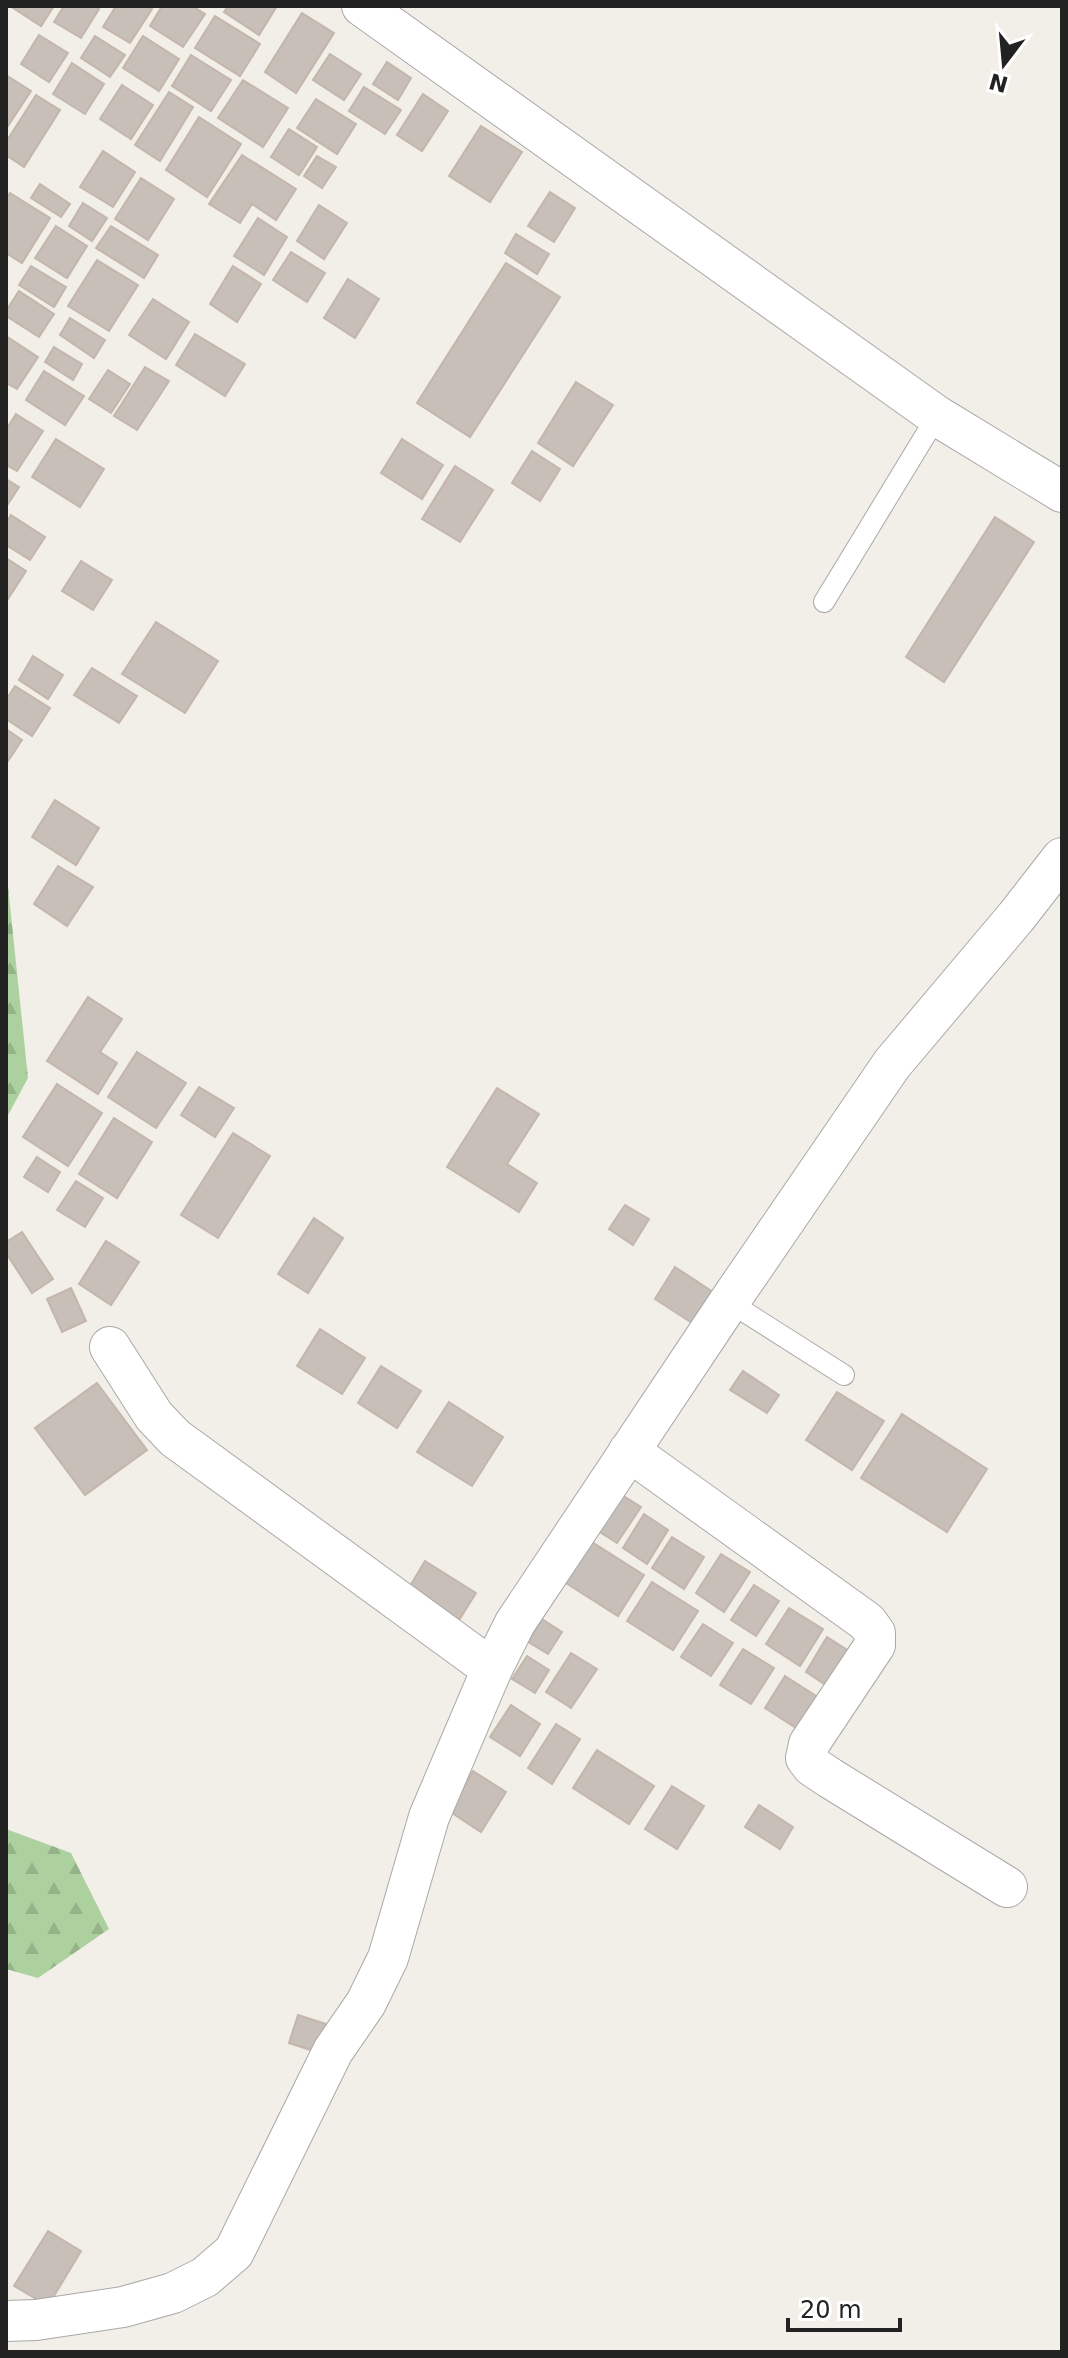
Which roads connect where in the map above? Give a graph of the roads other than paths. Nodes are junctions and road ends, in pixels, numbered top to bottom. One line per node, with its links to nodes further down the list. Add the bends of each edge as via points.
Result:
1 (362, 6): 2 (street)
2 (937, 416): 3 (street); 4 (lane)
3 (1062, 492)
4 (824, 602)
5 (1062, 858): 6 (street, via 892,1064)
6 (729, 1302): 8 (lane); 9 (street)
7 (110, 1347): 10 (street, via 154,1416 175,1438)
8 (844, 1375)
9 (629, 1451): 10 (street, via 515,1623); 11 (street, via 867,1622 875,1633 875,1645 809,1744 806,1758 812,1766)
10 (492, 1669): 12 (street, via 429,1817 388,1958 333,2051 234,2252 205,2277 173,2293 123,2307)
11 (1007, 1887)
12 (6, 2321)

